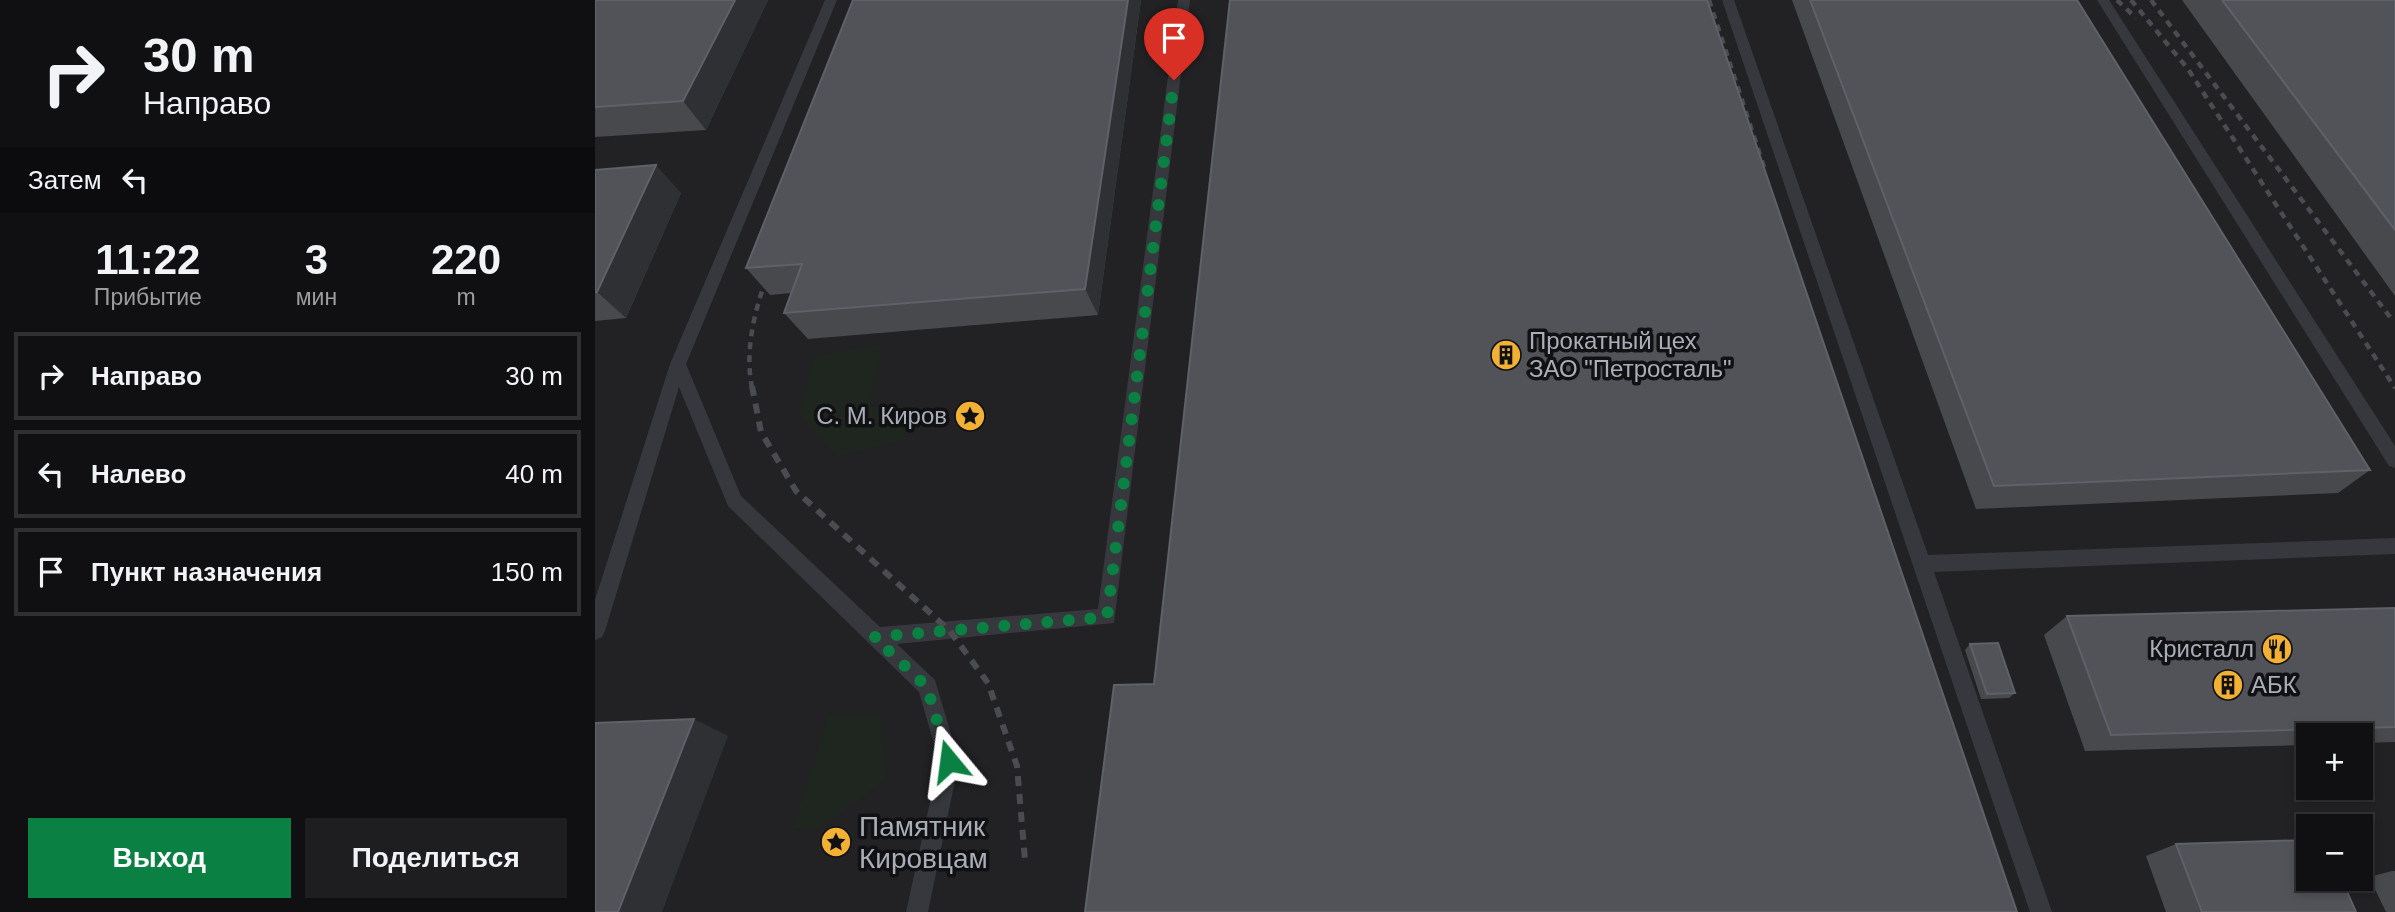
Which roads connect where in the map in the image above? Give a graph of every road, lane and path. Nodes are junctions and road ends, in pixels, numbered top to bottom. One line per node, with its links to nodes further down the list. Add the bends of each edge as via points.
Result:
1 (831, 0): 5 (lane)
2 (1184, 0): 10 (lane, via 1107,617)
3 (1728, 0): 8 (lane)
4 (2103, 0): 6 (lane)
5 (678, 364): 9 (lane); 10 (lane, via 734,501)
6 (2395, 461)
7 (2395, 546): 8 (lane)
8 (1922, 564): 12 (lane)
9 (595, 631)
10 (874, 637): 11 (lane, via 927,687 949,761)
11 (917, 912)
12 (2041, 912)

